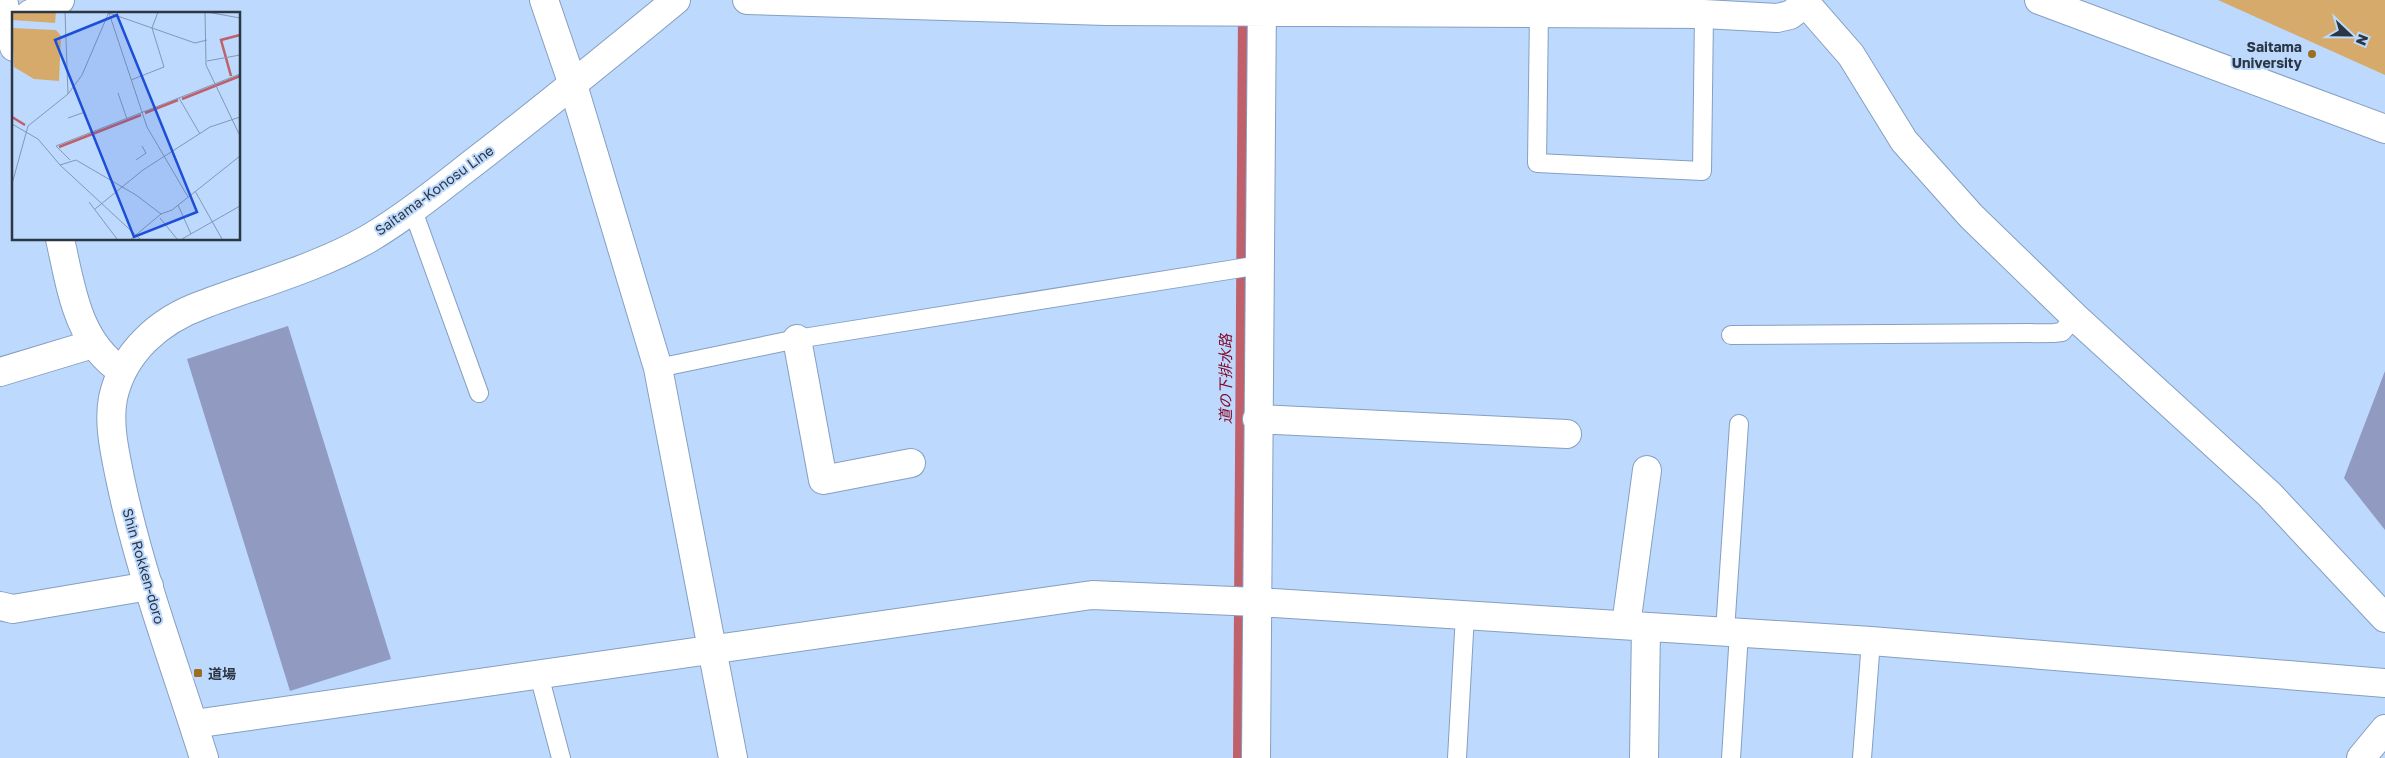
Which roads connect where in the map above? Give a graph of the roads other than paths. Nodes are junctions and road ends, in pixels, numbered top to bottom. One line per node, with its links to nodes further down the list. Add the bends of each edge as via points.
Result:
1 (60, 0): 11 (street)
2 (544, 0): 14 (street)
3 (676, 0): 14 (street, Saitama-Konosu Line)
4 (747, 0): 7 (street)
5 (2039, 0): 15 (street)
6 (1804, 2): 13 (street, via 1790,15 1777,18); 19 (street, via 1851,55 1904,141 1971,216)
7 (1106, 5): 8 (street)
8 (1262, 5): 9 (street); 18 (street)
9 (1509, 6): 12 (street)
10 (1656, 7): 12 (street); 13 (street)
11 (33, 12)
12 (1539, 12): 13 (lane, via 1538,163 1702,171)
13 (1704, 14)
14 (573, 85): 16 (street, Saitama-Konosu Line); 23 (street)
15 (2385, 129)
16 (412, 208): 24 (street, Saitama-Konosu Line, via 368,238 326,259 189,310 161,324 139,346); 26 (lane)
17 (60, 240): 22 (street, via 73,296)
18 (1260, 265): 21 (lane); 27 (street)
19 (2075, 317): 20 (lane, via 2062,332 2054,334); 36 (street, via 2269,494)
20 (1731, 335)
21 (797, 340): 23 (lane); 30 (street, via 823,480)
22 (93, 344): 24 (street, via 108,362); 25 (street)
23 (658, 368): 40 (street)
24 (122, 371): 32 (street, Shin Rokken-doro, via 113,398 112,429 126,506)
25 (0, 372)
26 (479, 393)
27 (1257, 419): 29 (street); 33 (street)
28 (1739, 424): 38 (lane)
29 (1567, 434)
30 (911, 463)
31 (1648, 470): 37 (street)
32 (149, 586): 34 (street, via 13,609); 43 (street, Shin Rokken-doro)
33 (1257, 602): 35 (street); 40 (street, via 1092,595); 48 (street)
34 (0, 606)
35 (1465, 616): 37 (street); 49 (lane)
36 (2385, 618)
37 (1636, 626): 38 (street); 50 (street)
38 (1732, 632): 39 (street); 51 (lane)
39 (1871, 641): 42 (street); 52 (lane)
40 (712, 649): 41 (street); 47 (street)
41 (539, 675): 43 (street); 46 (lane)
42 (2385, 683)
43 (194, 724): 45 (street, Shin Rokken-doro)
44 (2385, 729): 53 (street)
45 (204, 758)
46 (562, 758)
47 (733, 758)
48 (1256, 758)
49 (1457, 758)
50 (1644, 758)
51 (1732, 758)
52 (1862, 758)
53 (2361, 758)

